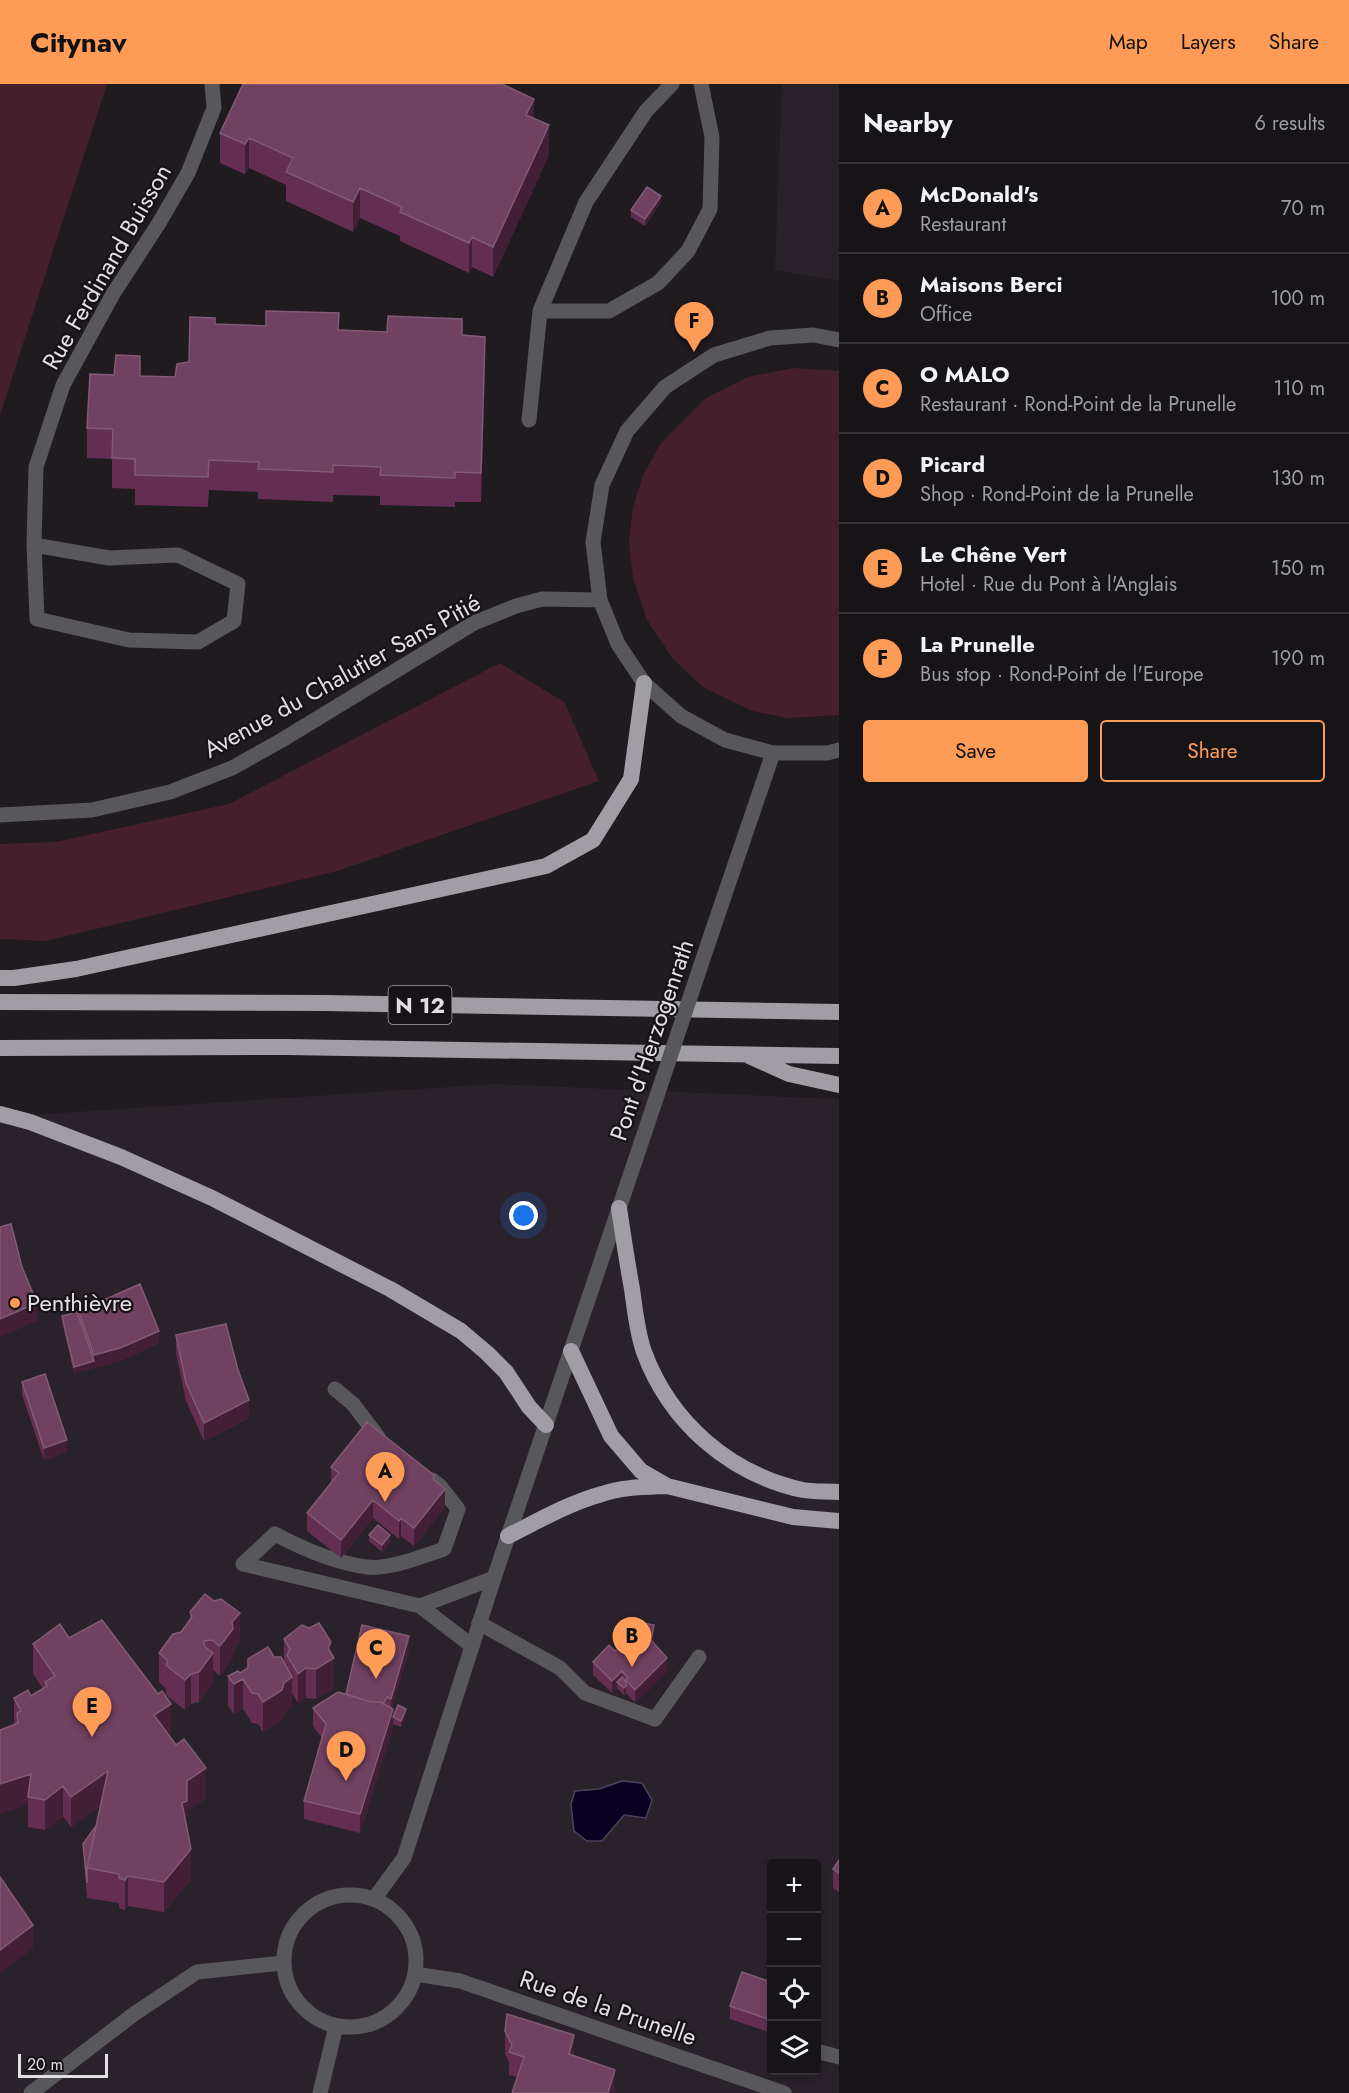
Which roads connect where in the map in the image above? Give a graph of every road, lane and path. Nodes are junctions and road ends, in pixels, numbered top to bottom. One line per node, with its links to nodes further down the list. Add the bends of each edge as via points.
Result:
1 (212, 84): 7 (street, Rue Ferdinand Buisson, via 214,108 188,173 113,294 63,385 36,466)
2 (672, 84): 4 (street, via 646,111 586,202)
3 (700, 84): 4 (street, via 712,136 710,209 688,251 658,283 609,311)
4 (540, 311): 6 (street)
5 (839, 340): 8 (street, via 813,335 770,338 714,355 665,387 627,431 602,485 593,543)
6 (529, 420)
7 (34, 545): 7 (street, Rue Ferdinand Buisson, via 37,619 129,640 198,642 234,621 238,584 178,555 109,558)
8 (600, 600): 9 (street, via 618,644); 12 (street, Avenue du Chalutier Sans Pitié, via 542,599 474,623 242,763 170,792 92,810)
9 (644, 683): 11 (street, via 681,716 725,740); 13 (highway, via 631,778 593,840 546,866 76,969)
10 (839, 750): 11 (street)
11 (773, 753): 21 (street, Pont d'Herzogenrath, bridge)
12 (0, 815)
13 (0, 978)
14 (0, 1002): 15 (highway, N 12)
15 (839, 1012)
16 (0, 1048): 17 (highway, N 12)
17 (743, 1053): 18 (highway, N 12); 19 (highway, via 789,1074)
18 (839, 1056)
19 (839, 1085)
20 (0, 1114): 24 (highway, via 121,1157 212,1198 390,1289 461,1331 488,1353)
21 (619, 1208): 22 (street, Pont d'Herzogenrath); 28 (highway, via 644,1351 678,1414 701,1440 762,1477 803,1490)
22 (571, 1351): 24 (street, Pont d'Herzogenrath); 27 (highway, via 611,1436 641,1472)
23 (336, 1389): 25 (street)
24 (546, 1425): 30 (street, Pont d'Herzogenrath)
25 (391, 1448)
26 (423, 1474): 32 (street, via 440,1486 458,1509 444,1549 403,1563 368,1568 309,1552 275,1534 243,1564)
27 (667, 1486): 29 (highway, via 793,1517); 30 (highway, via 602,1493)
28 (839, 1492)
29 (839, 1521)
30 (508, 1536): 31 (street, Pont d'Herzogenrath)
31 (494, 1578): 32 (street); 33 (street, Pont d'Herzogenrath)
32 (420, 1606): 34 (street)
33 (480, 1623): 34 (street, Pont d'Herzogenrath); 35 (street, via 560,1668 585,1693 655,1719)
34 (472, 1646): 36 (street, Pont d'Herzogenrath, via 404,1858)
35 (699, 1658)
36 (374, 1899): 37 (street, via 353,1895 331,1897 312,1907 296,1922); 38 (street, via 393,1911 408,1929 416,1951)
37 (283, 1962): 39 (street, via 291,1992 299,2004 316,2018); 42 (street, via 197,1972 134,2014)
38 (415, 1974): 39 (street, via 408,1993 394,2010 357,2027); 44 (street, Rue de la Prunelle, via 459,1981)
39 (336, 2026): 43 (street)
40 (821, 2052): 41 (street)
41 (839, 2057)
42 (31, 2093)
43 (320, 2093)
44 (784, 2093)

